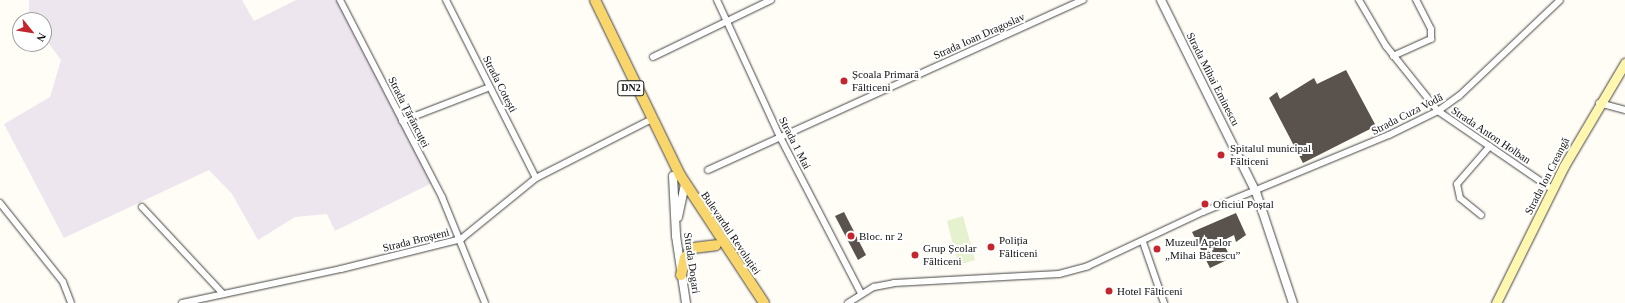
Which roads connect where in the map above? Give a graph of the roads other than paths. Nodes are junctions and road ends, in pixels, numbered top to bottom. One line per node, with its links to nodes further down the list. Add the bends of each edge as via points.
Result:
1 (340, 0): 21 (street, Strada Țărăncuței)
2 (446, 0): 16 (street, Strada Cotești)
3 (588, 0): 20 (main road, DN2)
4 (595, 0): 20 (main road, DN2)
5 (717, 0): 12 (street, Strada 1 Mai)
6 (771, 0): 12 (street)
7 (1083, 0): 22 (street, Strada Ioan Dragoslav)
8 (1161, 0): 29 (street, Strada Mihai Eminescu)
9 (1359, 0): 13 (street, Strada Anton Holban)
10 (1416, 0): 13 (street, via 1431,29 1431,39)
11 (1560, 0): 19 (street, Strada Cuza Vodă, via 1459,96)
12 (726, 20): 14 (street); 22 (street, Strada 1 Mai)
13 (1393, 56): 19 (street, Strada Anton Holban)
14 (653, 57)
15 (1625, 63): 17 (main road, Strada Ion Creangă)
16 (490, 87): 21 (street); 26 (street, Strada Cotești)
17 (1599, 103): 18 (street); 27 (main road, Strada Ion Creangă)
18 (1625, 110)
19 (1438, 111): 23 (street, Strada Anton Holban); 29 (street, Strada Cuza Vodă)
20 (651, 119): 25 (main road, DN2); 26 (street, Strada Broșteni)
21 (402, 121): 34 (street, Strada Țărăncuței)
22 (780, 137): 24 (street, Strada Ioan Dragoslav); 38 (street, Strada 1 Mai)
23 (1490, 146): 27 (street, Strada Anton Holban); 32 (street, via 1457,184 1460,198)
24 (708, 170)
25 (676, 176): 28 (main road, Bulevardul Revoluției / DN2); 33 (street, Strada Dogari)
26 (536, 178): 34 (street, Strada Broșteni)
27 (1552, 189): 49 (main road, Strada Ion Creangă)
28 (684, 190): 33 (street, Strada Dogari); 36 (main road, Bulevardul Revoluției / DN2); 45 (main road, Bulevardul Revoluției / DN2)
29 (1256, 192): 35 (street, Strada Cuza Vodă, via 1203,212); 48 (street, Strada Mihai Eminescu)
30 (0, 203): 40 (street, via 63,282)
31 (142, 207): 39 (street)
32 (1481, 215)
33 (676, 225): 37 (street, Strada Dogari)
34 (460, 237): 39 (street, Strada Broșteni); 42 (street, Strada Țărăncuței)
35 (1142, 242): 38 (street, Strada Cuza Vodă, via 1088,266 1059,274 894,284); 47 (street)
36 (716, 245): 37 (main road, via 693,248 685,258); 44 (main road, Bulevardul Revoluției / DN2)
37 (681, 275): 43 (street, Strada Dogari)
38 (861, 293): 46 (street)
39 (223, 294): 41 (street, Strada Broșteni)
40 (71, 303)
41 (182, 303)
42 (485, 303)
43 (686, 303)
44 (756, 303)
45 (764, 303)
46 (848, 303)
47 (1164, 303)
48 (1293, 303)
49 (1496, 303)

